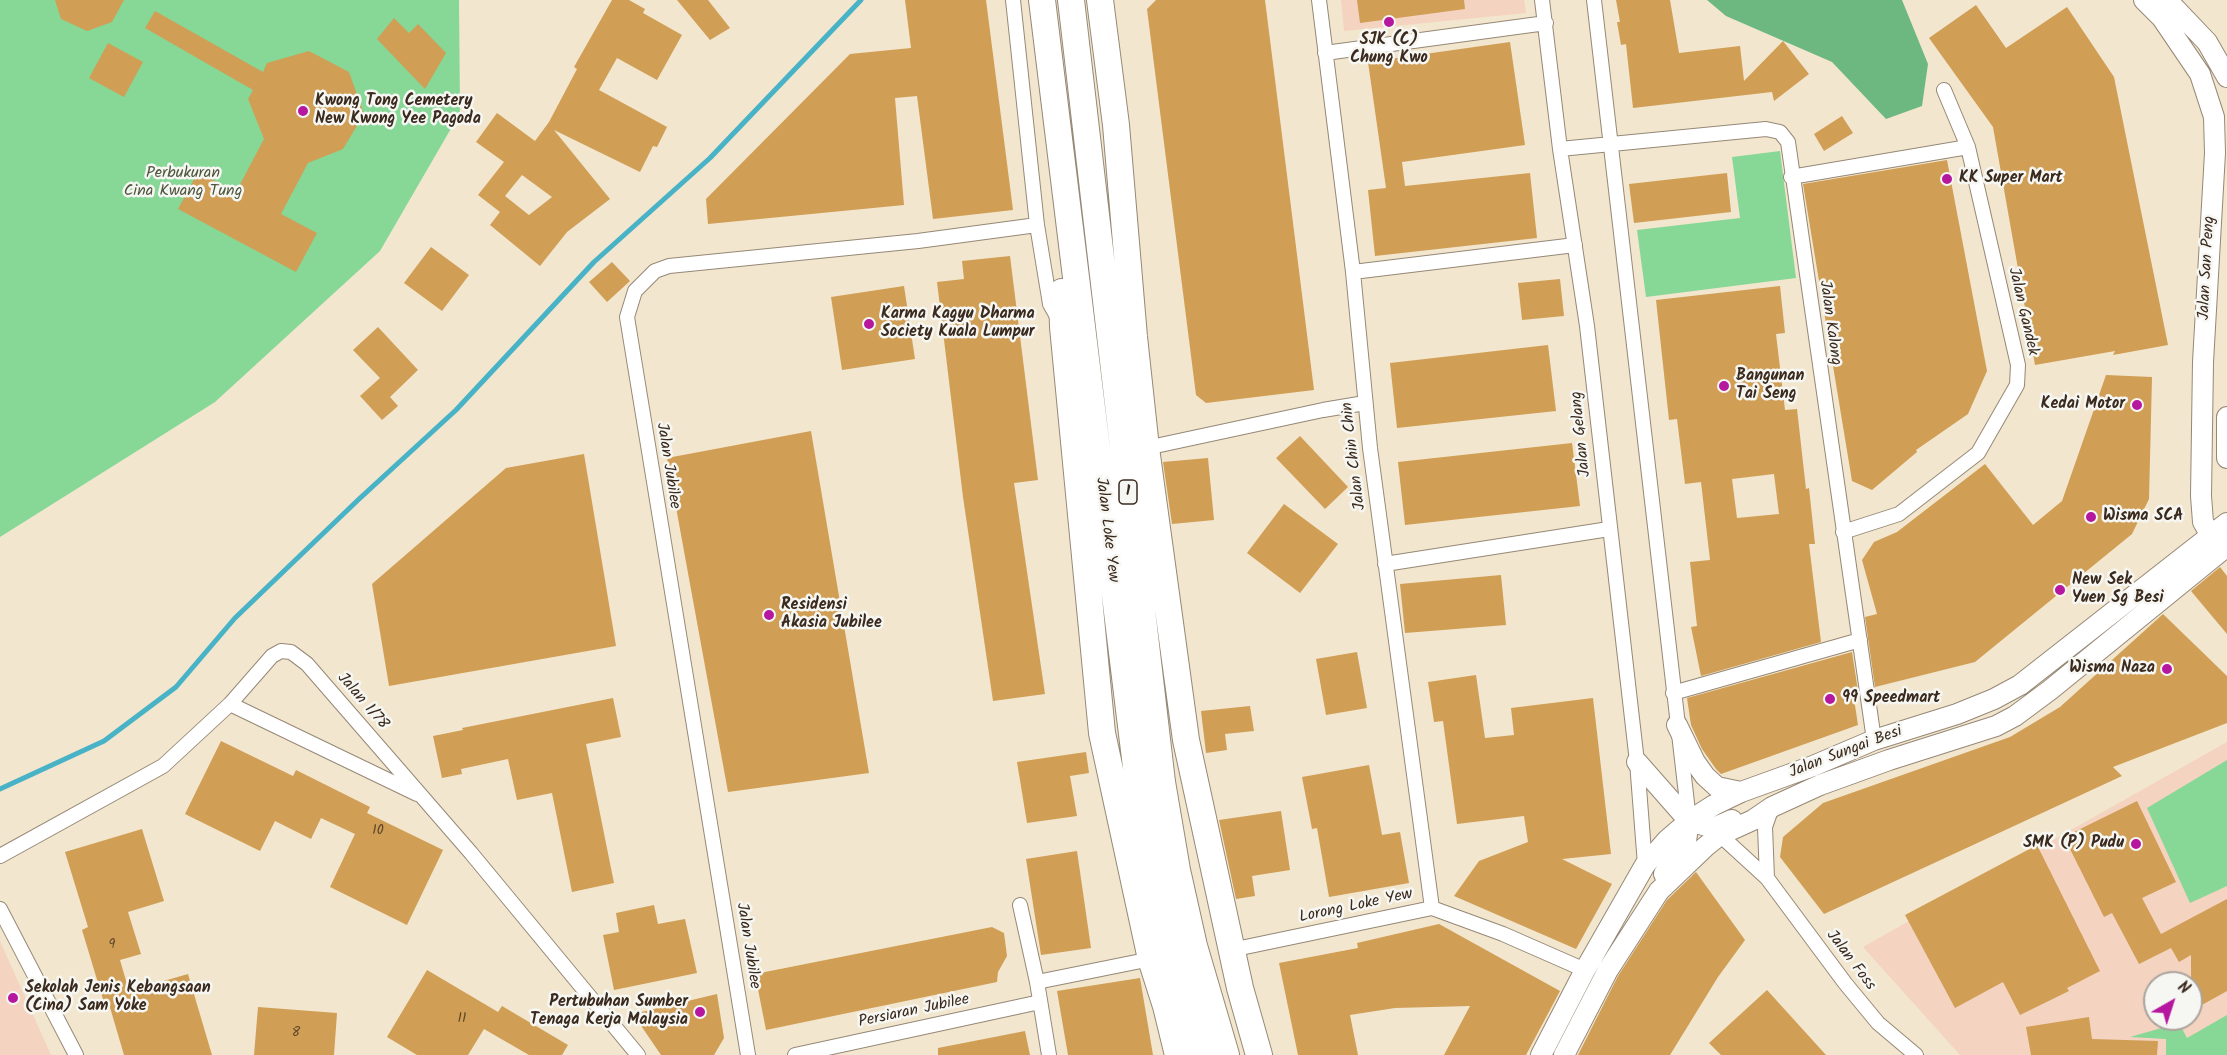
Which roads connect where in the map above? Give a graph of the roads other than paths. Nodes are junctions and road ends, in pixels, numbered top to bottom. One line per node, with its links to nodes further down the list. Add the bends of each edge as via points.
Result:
1 (1013, 0): 19 (street)
2 (1042, 0): 20 (highway, Jalan Loke Yew / 1)
3 (1071, 0): 18 (highway, Jalan Loke Yew / 1)
4 (1100, 0): 24 (highway, via 1116,124)
5 (1319, 0): 11 (street, Jalan Chin Chin)
6 (1542, 0): 10 (street, Jalan Gelang)
7 (1594, 0): 14 (street)
8 (2144, 0): 32 (street, Jalan San Peng, via 2162,18 2200,75 2214,117 2201,496 2203,522)
9 (2167, 0): 12 (street, via 2207,42)
10 (1546, 23): 11 (street); 16 (street, Jalan Gelang)
11 (1325, 53): 22 (street, Jalan Chin Chin)
12 (2227, 77)
13 (1944, 90): 15 (street, Jalan Gandek)
14 (1610, 144): 16 (street, Jalan Kalong); 17 (street, Jalan Kalong, via 1766,129 1780,132 1788,142); 37 (street)
15 (1968, 147): 17 (street); 31 (street, Jalan Gandek, via 2018,365 2018,385 1978,453 1899,514)
16 (1560, 149): 21 (street, Jalan Gelang)
17 (1791, 177): 31 (street, Jalan Kalong)
18 (1094, 202): 24 (highway, via 1117,261); 42 (highway, Jalan Loke Yew / 1)
19 (1037, 225): 23 (street, via 1050,304); 62 (street, Jalan Jubilee, via 669,266 655,271 635,291 627,317)
20 (1070, 240): 23 (highway, via 1062,274); 42 (highway, Jalan Loke Yew / 1)
21 (1575, 245): 22 (street); 30 (street, Jalan Gelang)
22 (1353, 272): 25 (street, Jalan Chin Chin)
23 (1063, 327): 56 (highway, via 1102,733)
24 (1134, 337): 27 (highway)
25 (1365, 403): 27 (street); 33 (street, Jalan Chin Chin)
26 (2227, 417): 28 (street)
27 (1146, 448): 55 (highway, via 1186,740)
28 (2227, 458)
29 (2227, 523): 32 (street, Jalan Sungai Besi)
30 (1609, 529): 33 (street); 41 (street, Jalan Gelang)
31 (1843, 532): 35 (street, Jalan Kalong)
32 (2219, 544): 34 (street, Jalan Sungai Besi); 36 (street, Jalan Sungai Besi)
33 (1385, 564): 53 (street, Jalan Chin Chin)
34 (2096, 624): 36 (street); 40 (street, Jalan Sungai Besi, via 2020,685 1994,699)
35 (1860, 640): 37 (street); 40 (street, Jalan Kalong)
36 (2109, 641): 45 (street, Jalan Sungai Besi, via 2050,690 1996,726 1889,760)
37 (1673, 693): 39 (street)
38 (230, 704): 44 (street); 44 (street, Jalan 1/78, via 272,656 281,651 291,652 307,664); 48 (street, Jalan 1/78, via 163,766)
39 (1677, 725): 43 (street, via 1705,776 1717,787); 46 (street)
40 (1874, 740): 43 (street, Jalan Sungai Besi)
41 (1637, 762): 46 (street); 49 (street, Jalan Gelang)
42 (1150, 782): 66 (highway, Jalan Loke Yew / 1, via 1169,942); 67 (highway, Jalan Loke Yew / 1, via 1178,870 1194,946)
43 (1742, 792): 46 (street, Jalan Sungai Besi)
44 (422, 796): 61 (street, Jalan 1/78)
45 (1772, 807): 46 (street, via 1714,828); 47 (street, Jalan Sungai Besi); 50 (street, via 1765,827)
46 (1689, 821): 49 (street, Jalan Sungai Besi); 52 (street, via 1686,841 1654,888)
47 (1720, 835): 50 (street, Jalan Foss); 52 (street, Jalan Sungai Besi, via 1682,867)
48 (0, 856)
49 (1645, 866): 57 (street, Jalan Sungai Besi)
50 (1767, 878): 71 (street, Jalan Foss, via 1878,1023)
51 (1020, 905): 58 (street)
52 (1650, 905): 70 (street, Jalan Sungai Besi, via 1608,970)
53 (1432, 908): 55 (street, Lorong Loke Yew); 57 (street, Lorong Loke Yew)
54 (0, 909): 60 (street)
55 (1231, 950): 68 (highway)
56 (1151, 958): 58 (street); 65 (highway)
57 (1585, 970): 69 (street, Jalan Sungai Besi)
58 (1037, 982): 59 (street)
59 (1040, 1002): 63 (street, Persiaran Jubilee); 64 (street)
60 (76, 1055)
61 (638, 1055)
62 (748, 1055)
63 (795, 1055)
64 (1049, 1055)
65 (1178, 1055)
66 (1201, 1055)
67 (1226, 1055)
68 (1259, 1055)
69 (1541, 1055)
70 (1564, 1055)
71 (1917, 1055)

